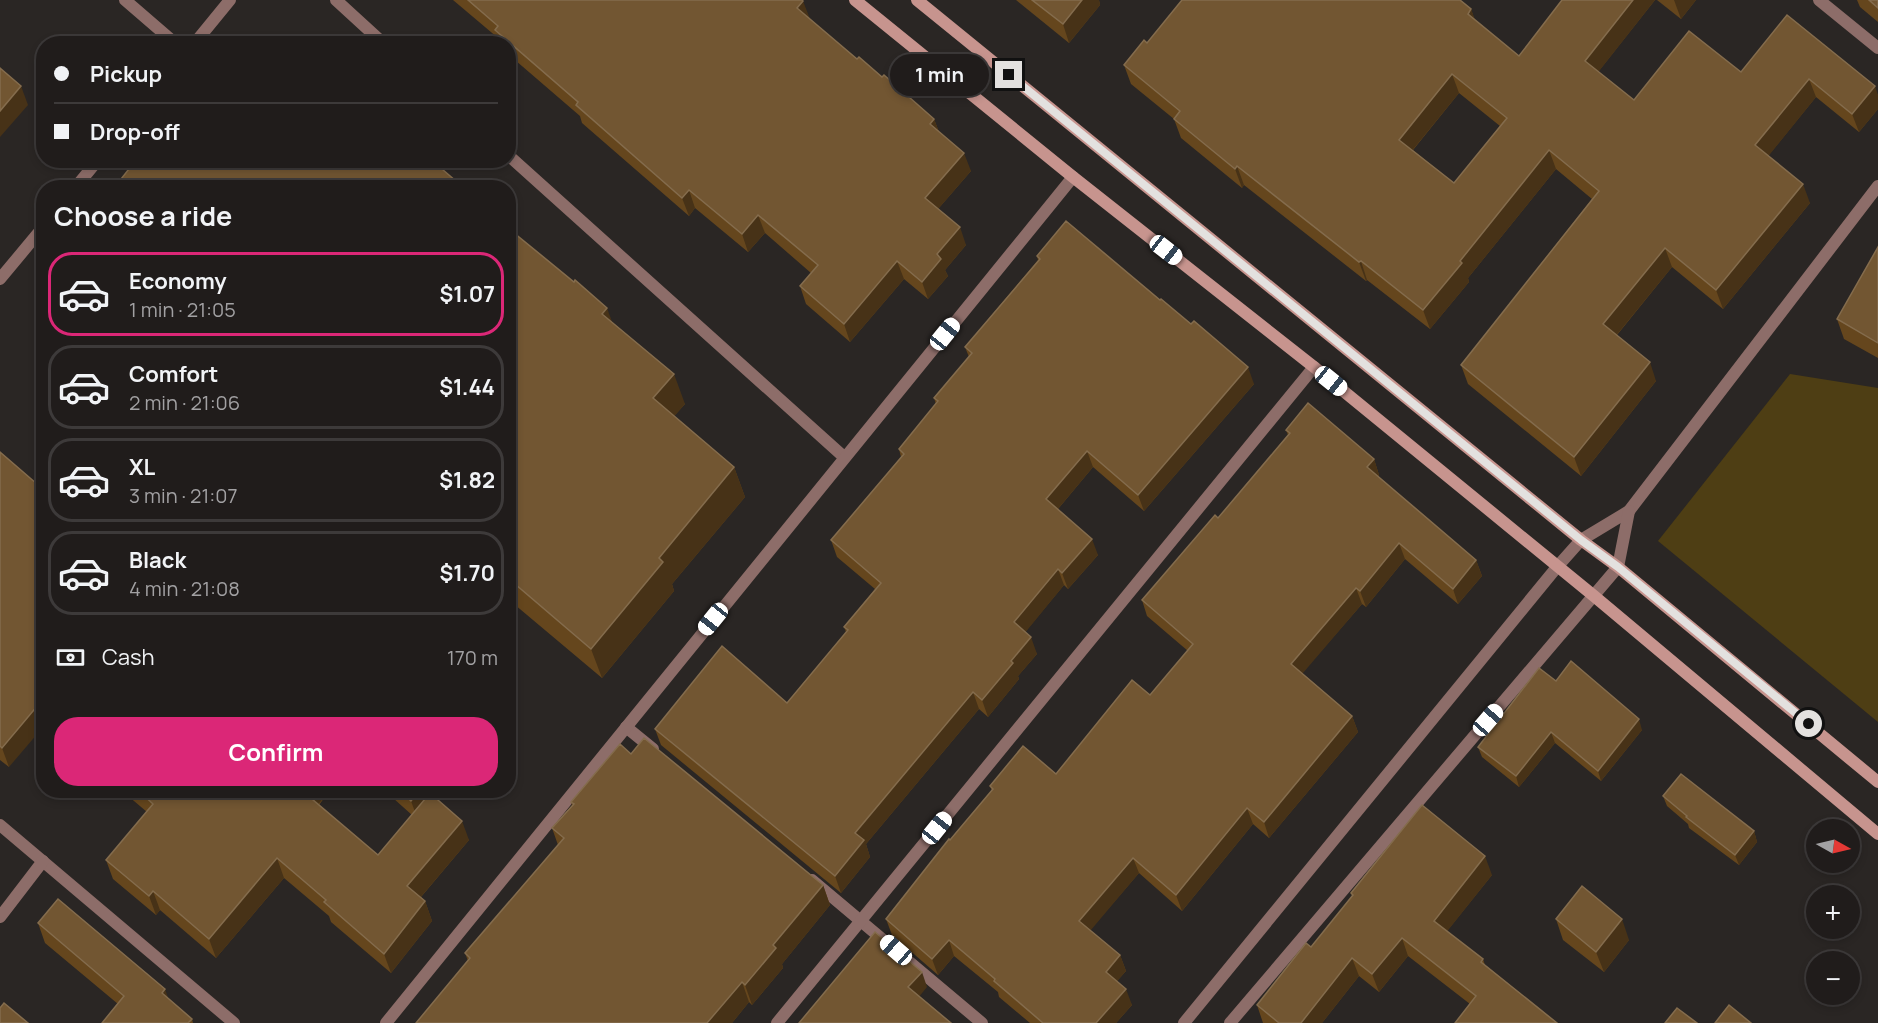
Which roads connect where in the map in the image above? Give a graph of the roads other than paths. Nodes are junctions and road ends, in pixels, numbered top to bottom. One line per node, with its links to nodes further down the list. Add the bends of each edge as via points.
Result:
1 (125, 0): 7 (street)
2 (230, 0): 8 (street)
3 (336, 0): 9 (street)
4 (855, 0): 13 (main road)
5 (917, 0): 21 (main road)
6 (1819, 0): 10 (street)
7 (167, 36)
8 (201, 36)
9 (375, 36)
10 (1878, 48)
11 (516, 162): 19 (street)
12 (91, 168): 14 (street)
13 (1074, 177): 18 (main road); 19 (street)
14 (82, 180)
15 (1878, 186): 20 (street)
16 (36, 236): 17 (street)
17 (0, 279)
18 (1314, 367): 22 (main road); 33 (street)
19 (844, 457): 25 (street)
20 (1629, 511): 21 (street); 23 (street)
21 (1581, 540): 22 (street); 23 (main road)
22 (1557, 567): 24 (main road); 38 (street)
23 (1618, 567): 24 (street); 27 (main road)
24 (1594, 596): 29 (main road); 39 (street)
25 (626, 727): 26 (street); 35 (street)
26 (662, 756)
27 (1878, 782)
28 (0, 825): 30 (street)
29 (1878, 834)
30 (43, 861): 32 (street); 34 (street)
31 (798, 868): 33 (street)
32 (0, 917)
33 (861, 920): 36 (street); 37 (street)
34 (234, 1023)
35 (386, 1023)
36 (777, 1023)
37 (981, 1023)
38 (1184, 1023)
39 (1230, 1023)

